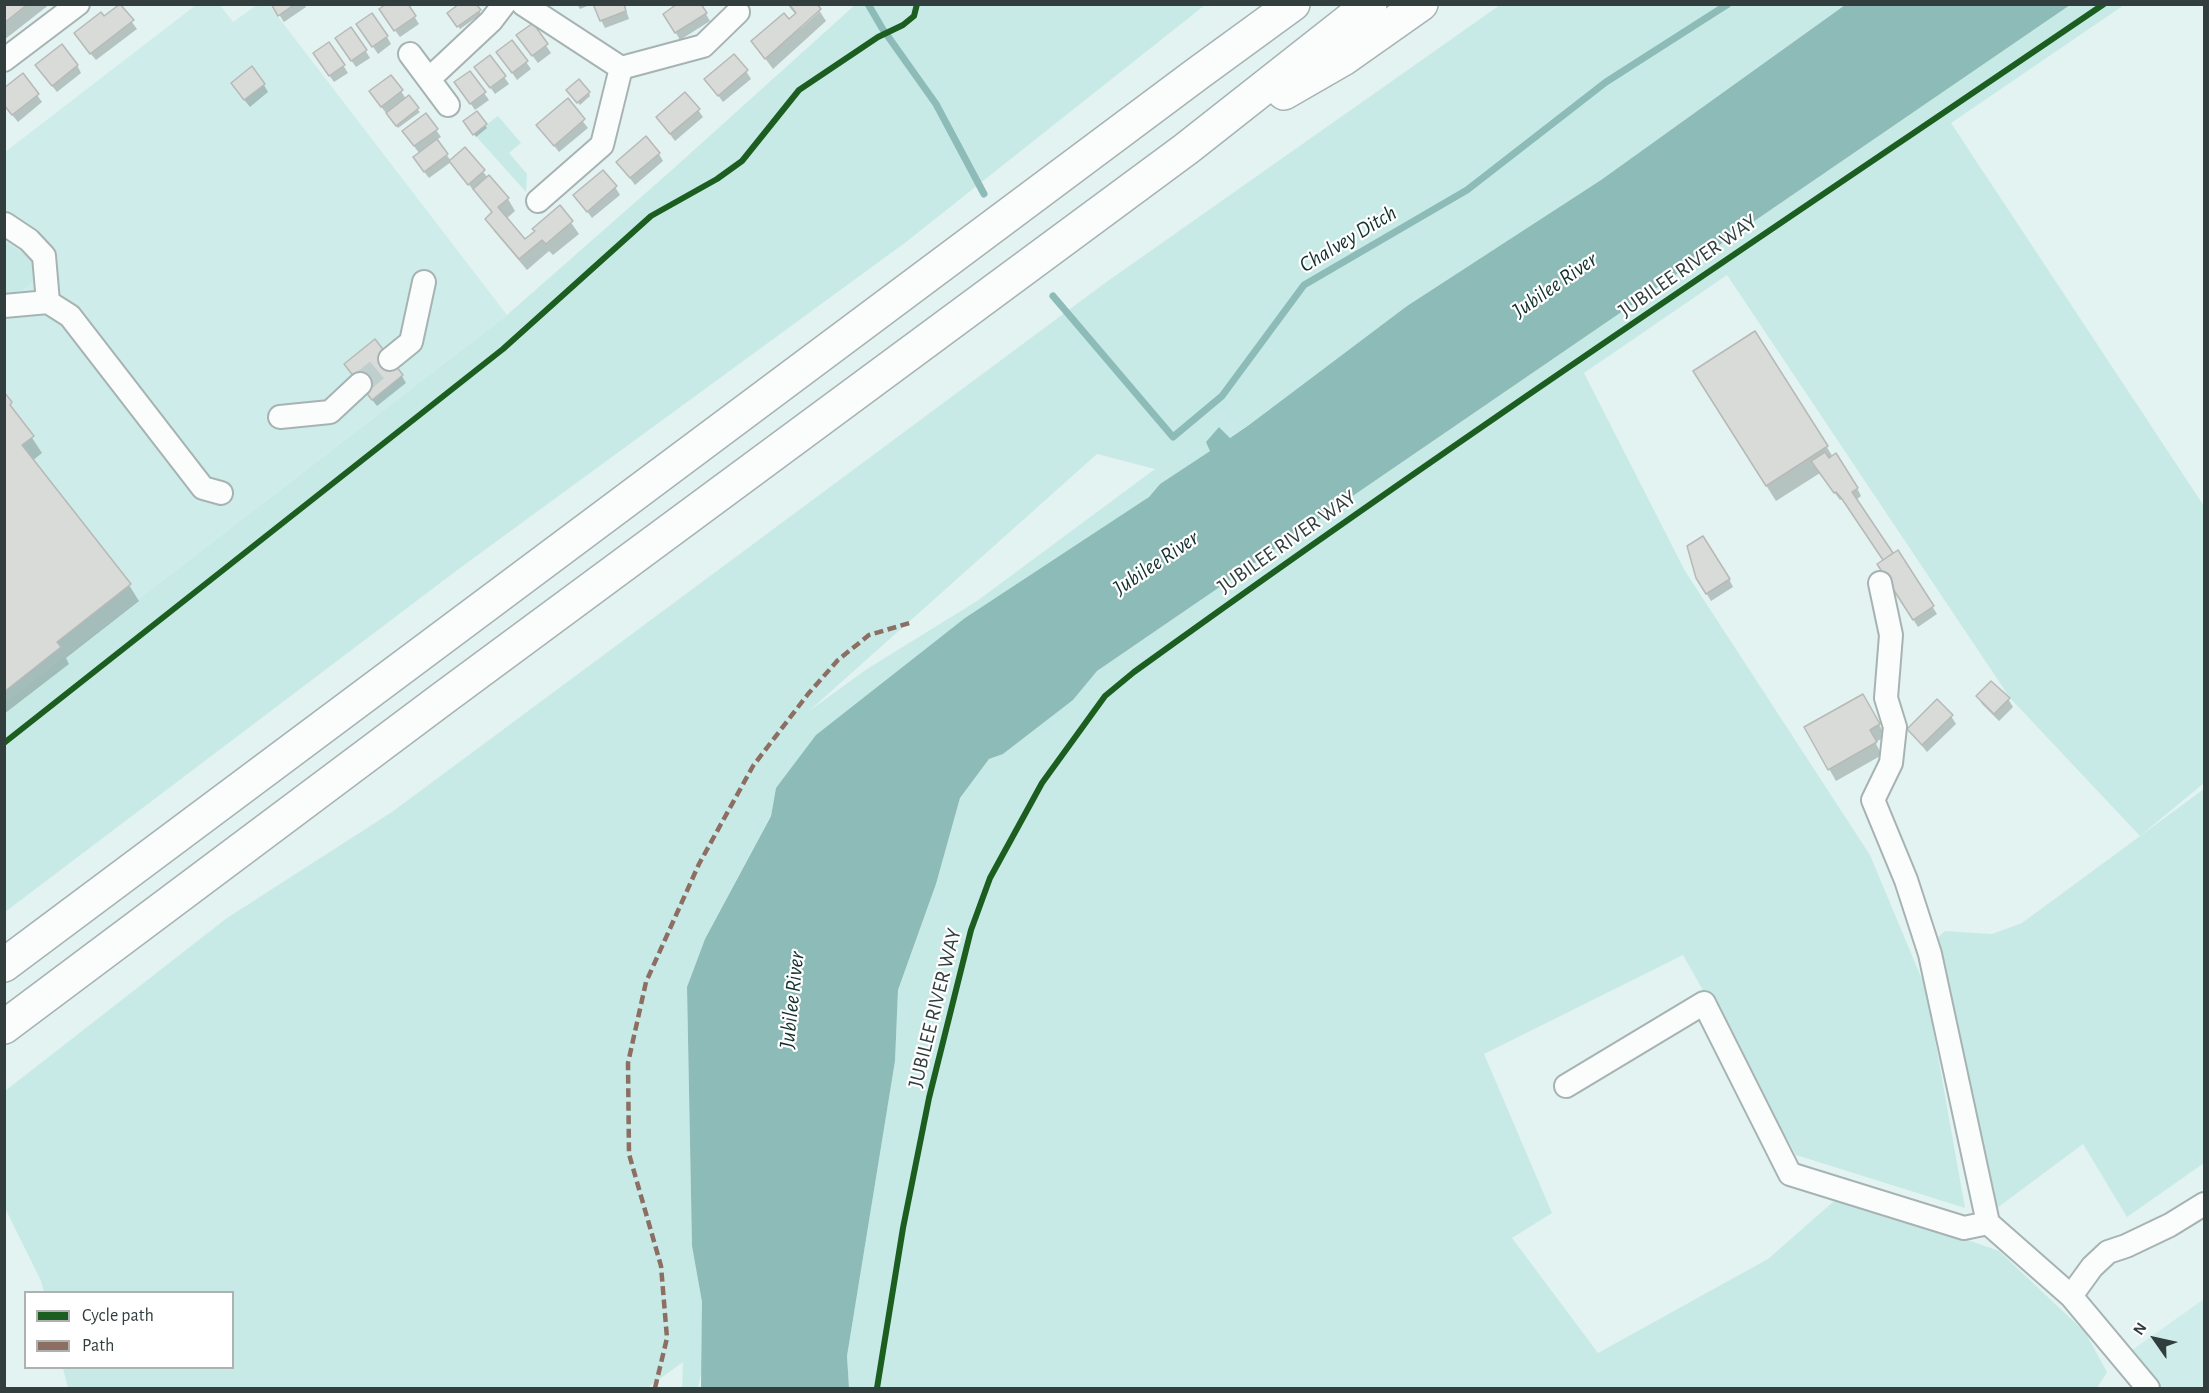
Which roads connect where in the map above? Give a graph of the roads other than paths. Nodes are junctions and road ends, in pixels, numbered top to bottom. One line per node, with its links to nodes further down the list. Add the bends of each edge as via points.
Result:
1 (78, 4): 10 (street)
2 (504, 4): 13 (street)
3 (523, 4): 11 (street)
4 (1276, 4): 12 (highway)
5 (1293, 4): 12 (highway)
6 (1370, 4): 15 (highway)
7 (1421, 4): 15 (highway, via 1343,59)
8 (738, 12): 11 (street, via 703,46)
9 (410, 54): 13 (street)
10 (4, 60)
11 (621, 68): 16 (street, via 602,145)
12 (1197, 74): 26 (highway)
13 (429, 79): 14 (street)
14 (448, 105)
15 (1186, 149): 27 (highway)
16 (538, 201)
17 (4, 224): 19 (street, via 29,240 44,256)
18 (424, 282): 21 (street, via 411,342)
19 (48, 302): 20 (street); 24 (street, via 70,316 203,489)
20 (4, 306)
21 (390, 359)
22 (360, 384): 23 (street, via 330,412)
23 (280, 417)
24 (222, 493)
25 (1880, 583): 30 (street, via 1891,635 1886,698 1895,727 1891,763 1873,800 1906,880 1930,954)
26 (4, 965)
27 (4, 1028)
28 (1566, 1086): 30 (street, via 1704,1003 1790,1174 1964,1228)
29 (2205, 1204): 31 (street, via 2170,1225 2108,1252)
30 (1988, 1223): 31 (street)
31 (2071, 1296): 32 (street)
32 (2148, 1389)

